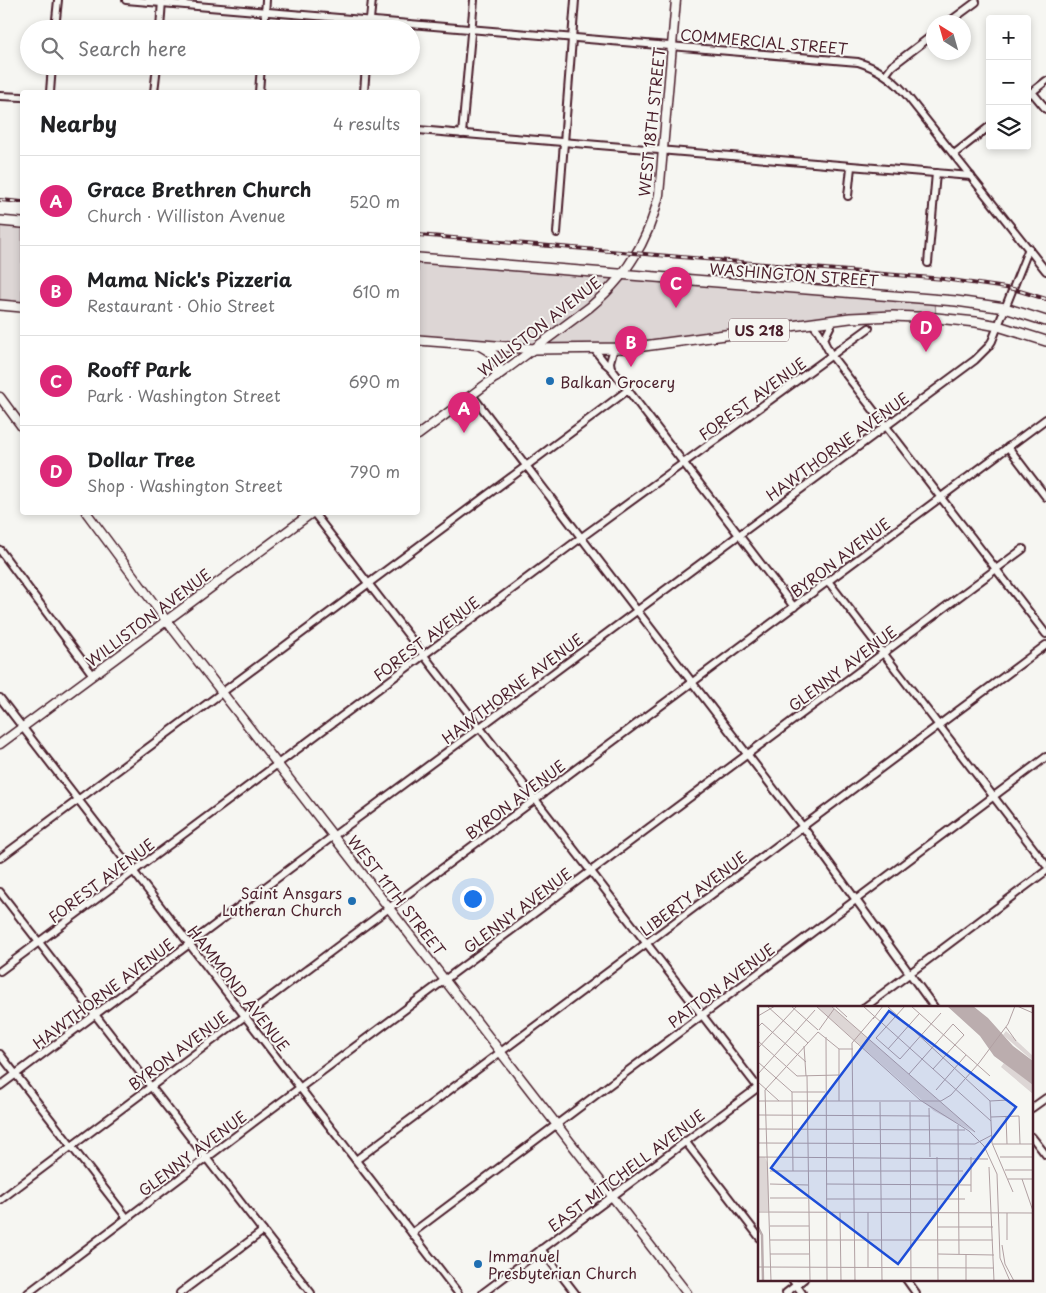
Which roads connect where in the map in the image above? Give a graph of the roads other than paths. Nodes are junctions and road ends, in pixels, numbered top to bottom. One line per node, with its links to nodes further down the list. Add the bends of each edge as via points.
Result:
1 (58, 0): 12 (street)
2 (126, 0): 8 (street, COMMERCIAL STREET)
3 (266, 0): 10 (street)
4 (372, 0): 15 (street)
5 (474, 0): 17 (street)
6 (575, 0): 18 (street)
7 (676, 0): 20 (main road, WEST 18TH STREET)
8 (162, 2): 10 (street, COMMERCIAL STREET); 13 (street)
9 (976, 2): 11 (street)
10 (265, 12): 14 (street); 15 (street, COMMERCIAL STREET)
11 (958, 15)
12 (56, 20)
13 (161, 20)
14 (265, 20)
15 (370, 20)
16 (420, 24): 17 (street, COMMERCIAL STREET)
17 (472, 29): 18 (street, COMMERCIAL STREET); 38 (street)
18 (572, 37): 20 (street, COMMERCIAL STREET); 39 (street)
19 (926, 40): 21 (street)
20 (672, 46): 21 (street, COMMERCIAL STREET, via 858,62); 40 (main road, WEST 18TH STREET)
21 (886, 74): 41 (street)
22 (51, 75): 27 (street)
23 (155, 75): 28 (street)
24 (260, 75): 29 (street)
25 (365, 75): 30 (street)
26 (1046, 81): 31 (street)
27 (50, 90)
28 (154, 90)
29 (259, 90)
30 (364, 90)
31 (1031, 93)
32 (1031, 95): 35 (street)
33 (0, 96): 34 (street)
34 (20, 97)
35 (1046, 109)
36 (986, 129): 41 (street)
37 (420, 130): 38 (street)
38 (462, 134): 39 (street)
39 (564, 142): 40 (street); 48 (street)
40 (663, 151): 42 (street); 49 (main road, WEST 18TH STREET, via 656,207)
41 (954, 154): 44 (street)
42 (851, 167): 43 (street); 45 (street)
43 (936, 174): 44 (street); 52 (street)
44 (971, 176): 50 (street)
45 (848, 196)
46 (0, 221): 47 (highway)
47 (20, 222)
48 (557, 234)
49 (641, 244): 54 (main road, WILLISTON AVENUE)
50 (1028, 248): 53 (street); 57 (street, HAWTHORNE AVENUE)
51 (420, 258): 54 (highway, WASHINGTON STREET)
52 (928, 263)
53 (1046, 271)
54 (622, 275): 57 (highway, WASHINGTON STREET, via 956,301); 68 (main road, WILLISTON AVENUE, via 598,300)
55 (0, 305): 56 (highway)
56 (20, 307)
57 (1005, 308): 59 (highway, WASHINGTON STREET); 61 (street, HAWTHORNE AVENUE)
58 (833, 321): 60 (highway, US 218); 61 (highway, US 218, via 917,316); 64 (street)
59 (1046, 321)
60 (813, 324): 64 (street); 67 (highway, US 218)
61 (998, 326): 65 (highway, US 218); 78 (street, HAWTHORNE AVENUE, via 982,353)
62 (869, 328): 70 (street, FOREST AVENUE)
63 (420, 340): 66 (highway, US 218)
64 (824, 340): 70 (street)
65 (1046, 341)
66 (479, 345): 68 (highway, US 218); 72 (highway, via 497,358)
67 (614, 348): 69 (highway, US 218); 71 (street)
68 (534, 349): 69 (highway, US 218); 72 (main road, WILLISTON AVENUE)
69 (594, 349): 71 (street)
70 (831, 355): 78 (street); 81 (street, FOREST AVENUE)
71 (611, 368): 73 (street)
72 (496, 377): 74 (main road, WILLISTON AVENUE)
73 (628, 390): 81 (street); 82 (street)
74 (472, 395): 79 (main road, WILLISTON AVENUE); 82 (street)
75 (0, 397): 77 (main road)
76 (1046, 419): 80 (street, BYRON AVENUE)
77 (20, 424)
78 (886, 426): 83 (street); 88 (street, HAWTHORNE AVENUE)
79 (420, 434)
80 (1008, 447): 83 (street, BYRON AVENUE); 84 (street)
81 (684, 462): 88 (street); 89 (street, FOREST AVENUE)
82 (525, 466): 89 (street); 94 (street)
83 (941, 497): 92 (street); 93 (street, BYRON AVENUE)
84 (1046, 497)
85 (88, 515): 97 (main road, WEST 11TH STREET)
86 (309, 515): 97 (main road, WILLISTON AVENUE)
87 (315, 515): 94 (street)
88 (739, 534): 95 (street); 96 (street, HAWTHORNE AVENUE)
89 (581, 538): 96 (street); 101 (street, FOREST AVENUE)
90 (1022, 549): 92 (street, GLENNY AVENUE)
91 (0, 550): 102 (street)
92 (996, 569): 98 (street); 100 (street, GLENNY AVENUE)
93 (828, 581): 95 (street, BYRON AVENUE); 100 (street)
94 (368, 583): 101 (street); 104 (street)
95 (794, 606): 103 (street, BYRON AVENUE)
96 (636, 610): 103 (street); 108 (street, HAWTHORNE AVENUE)
97 (166, 620): 102 (main road, WILLISTON AVENUE); 104 (main road, WEST 11TH STREET)
98 (1046, 634)
99 (1046, 645): 106 (street, LIBERTY AVENUE)
100 (883, 653): 106 (street); 110 (street, GLENNY AVENUE)
101 (424, 656): 108 (street); 112 (street, FOREST AVENUE)
102 (93, 675): 107 (main road, WILLISTON AVENUE)
103 (691, 683): 110 (street); 115 (street, BYRON AVENUE)
104 (223, 693): 112 (main road, WEST 11TH STREET); 114 (street)
105 (0, 698): 107 (street, HAMMOND AVENUE)
106 (939, 725): 113 (street); 116 (street, LIBERTY AVENUE)
107 (23, 727): 109 (main road, WILLISTON AVENUE); 114 (street, HAMMOND AVENUE)
108 (480, 728): 115 (street); 117 (street, HAWTHORNE AVENUE)
109 (0, 744)
110 (747, 754): 116 (street); 120 (street, GLENNY AVENUE)
111 (1046, 757): 113 (street, PATTON AVENUE)
112 (277, 763): 117 (main road, WEST 11TH STREET); 122 (street, FOREST AVENUE)
113 (994, 796): 119 (street); 124 (street, PATTON AVENUE)
114 (78, 799): 118 (street); 122 (street, HAMMOND AVENUE)
115 (535, 800): 120 (street); 125 (street, BYRON AVENUE)
116 (803, 827): 124 (street); 127 (street, LIBERTY AVENUE)
117 (333, 836): 125 (main road, WEST 11TH STREET); 128 (street, HAWTHORNE AVENUE)
118 (0, 858)
119 (1046, 865)
120 (590, 871): 127 (street); 131 (street, GLENNY AVENUE)
121 (1046, 871): 130 (street)
122 (134, 872): 126 (street, FOREST AVENUE); 128 (street, HAMMOND AVENUE)
123 (0, 892): 126 (street)
124 (856, 900): 130 (street); 135 (street, PATTON AVENUE)
125 (389, 908): 131 (main road, WEST 11TH STREET); 136 (street, BYRON AVENUE)
126 (38, 942): 129 (street, FOREST AVENUE); 134 (street)
127 (646, 943): 135 (street); 137 (street, LIBERTY AVENUE)
128 (189, 944): 134 (street, HAWTHORNE AVENUE); 136 (street, HAMMOND AVENUE)
129 (0, 971)
130 (909, 974): 132 (street); 133 (street)
131 (446, 979): 137 (main road, WEST 11TH STREET); 142 (street, GLENNY AVENUE)
132 (866, 1006)
133 (933, 1006)
134 (94, 1015): 139 (street, HAWTHORNE AVENUE); 141 (street)
135 (702, 1015): 143 (street); 147 (street, PATTON AVENUE)
136 (245, 1016): 141 (street, BYRON AVENUE); 142 (street, HAMMOND AVENUE)
137 (501, 1052): 147 (main road, WEST 11TH STREET); 153 (street, LIBERTY AVENUE)
138 (0, 1054): 139 (street)
139 (15, 1074): 140 (street, HAWTHORNE AVENUE); 150 (street)
140 (0, 1086)
141 (150, 1086): 150 (street, BYRON AVENUE); 152 (street)
142 (300, 1087): 152 (street, GLENNY AVENUE); 153 (street, HAMMOND AVENUE)
143 (758, 1087)
144 (758, 1089): 149 (street, EAST MITCHELL AVENUE)
145 (1046, 1098): 146 (street)
146 (1034, 1107)
147 (557, 1124): 154 (main road, WEST 11TH STREET); 158 (street, PATTON AVENUE)
148 (1034, 1140): 151 (street)
149 (685, 1141): 154 (street, EAST MITCHELL AVENUE); 159 (street)
150 (71, 1146): 155 (street, BYRON AVENUE); 156 (street)
151 (1046, 1155)
152 (206, 1158): 156 (street, GLENNY AVENUE); 157 (street)
153 (356, 1160): 158 (street, HAMMOND AVENUE)
154 (612, 1196): 160 (street, EAST MITCHELL AVENUE); 169 (main road, WEST 11TH STREET)
155 (0, 1200)
156 (127, 1218): 163 (street, GLENNY AVENUE)
157 (263, 1231): 164 (street); 165 (street)
158 (412, 1233): 166 (street, HAMMOND AVENUE)
159 (758, 1235)
160 (541, 1249): 167 (street, EAST MITCHELL AVENUE); 168 (street)
161 (907, 1280): 172 (street)
162 (794, 1282): 170 (street); 171 (street)
163 (28, 1293)
164 (180, 1293)
165 (311, 1293)
166 (458, 1293)
167 (483, 1293)
168 (575, 1293)
169 (687, 1293)
170 (786, 1293)
171 (802, 1293)
172 (916, 1293)

